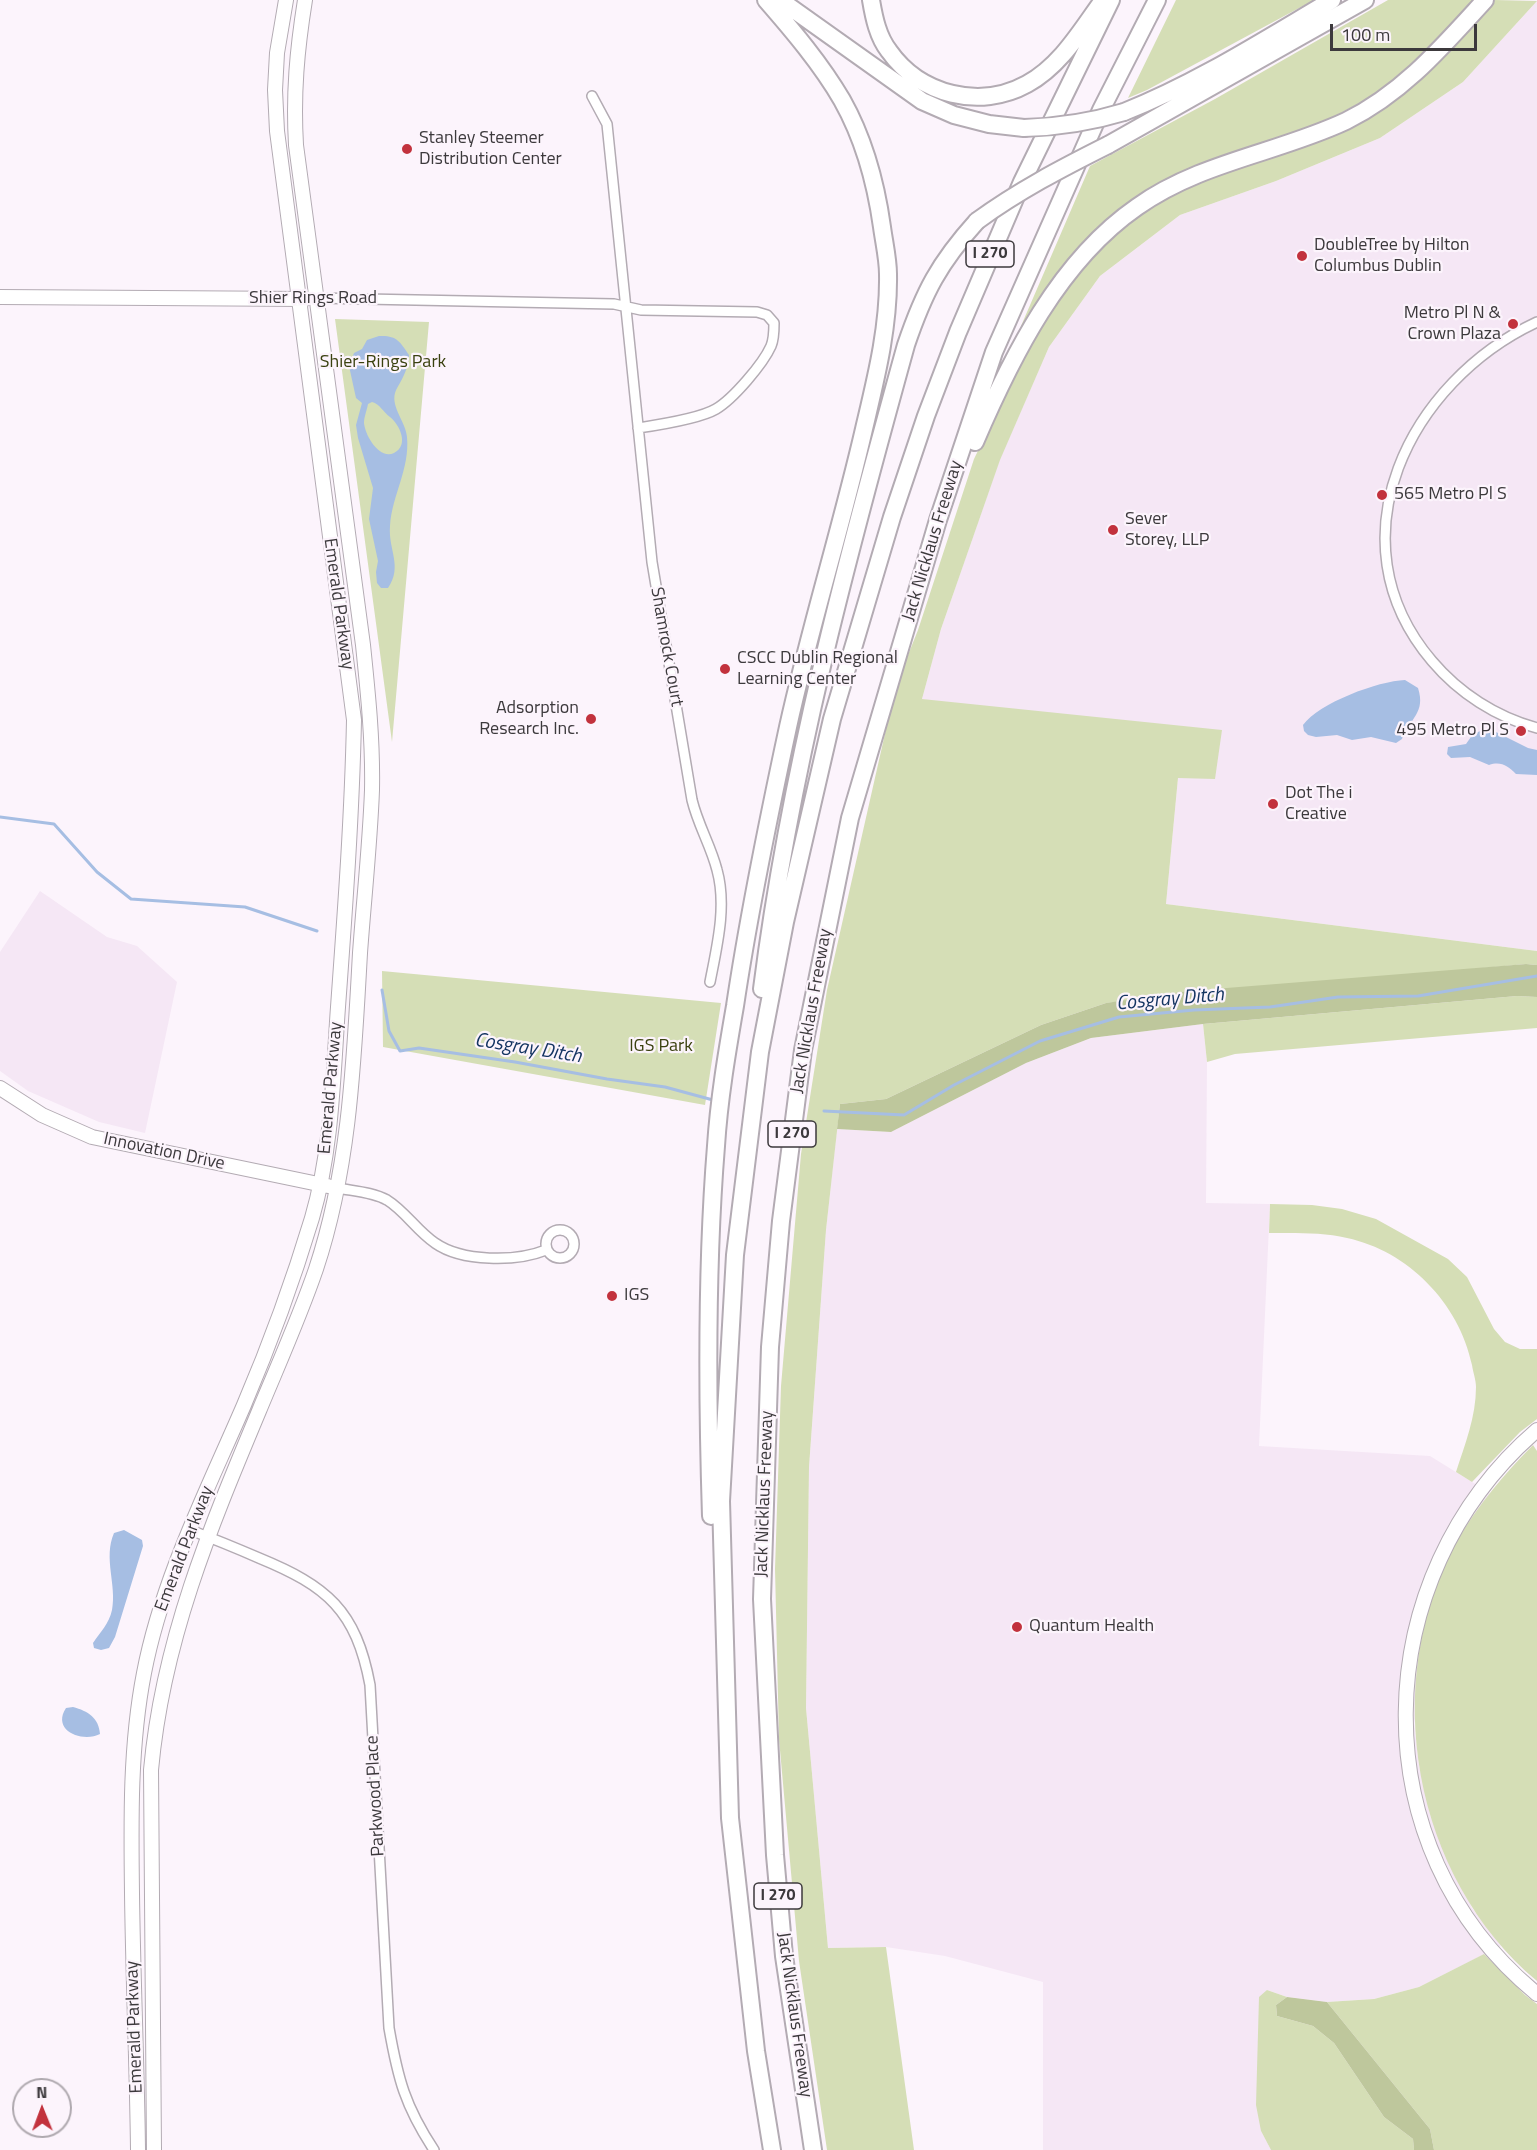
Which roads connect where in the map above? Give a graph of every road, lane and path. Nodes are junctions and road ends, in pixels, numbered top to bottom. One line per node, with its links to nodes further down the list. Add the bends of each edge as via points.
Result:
1 (286, 0): 15 (main road, Emerald Parkway, via 275,90)
2 (305, 0): 14 (main road, Emerald Parkway, via 294,92 295,128)
3 (766, 0): 30 (highway, via 801,40 842,100 863,147 878,198 888,273 881,354 765,834 738,982 716,1144 708,1444 714,1619)
4 (780, 0): 9 (highway, bridge, via 922,101 954,115 1024,128 1095,121 1161,98)
5 (871, 0): 6 (highway, via 875,22 888,51 908,72 933,88 982,98 1006,94 1049,69)
6 (1103, 0)
7 (1111, 0): 23 (highway, I 270, via 985,266 926,416 892,517 827,742 779,954 760,1052)
8 (1157, 0): 19 (highway, Jack Nicklaus Freeway / I 270, via 1101,110 994,352)
9 (1332, 0)
10 (1365, 0): 23 (highway, bridge, via 1009,198 977,221 935,274 903,355 833,615 784,837 756,1033)
11 (1485, 0): 19 (highway, via 1419,71 1387,97 1346,121 1227,162 1177,184 1138,206 1100,237 1065,276 1031,328 986,416)
12 (592, 96): 16 (street, Shamrock Court, via 607,124)
13 (0, 297): 15 (main road, Shier Rings Road)
14 (316, 298): 15 (main road, Shier Rings Road); 16 (street, Shier Rings Road); 25 (main road, Emerald Parkway, via 371,720 372,789 362,936 346,1140)
15 (297, 299): 24 (main road, Emerald Parkway, via 354,720 344,923 328,1135)
16 (626, 307): 18 (street, Shamrock Court); 18 (street, Shier Rings Road, via 757,312 774,323 771,346 759,365 715,410)
17 (1537, 322): 20 (street, via 1476,359 1423,418 1399,463 1386,511 1385,543 1402,613 1418,643 1445,676 1489,709)
18 (638, 428): 21 (street, Shamrock Court, via 652,562 692,800 719,880 719,938)
19 (931, 542): 36 (highway, Jack Nicklaus Freeway / I 270, via 850,818 826,928 803,1050 770,1347 762,1599 774,1844 784,1956)
20 (1537, 728)
21 (710, 982)
22 (0, 1088): 24 (main road, Innovation Drive, via 42,1115 92,1137)
23 (750, 1133): 30 (highway, I 270, via 735,1255 721,1501)
24 (320, 1185): 25 (main road, Innovation Drive); 28 (main road, Emerald Parkway, via 247,1400)
25 (338, 1188): 26 (street, via 386,1200 448,1250 472,1256 517,1258); 29 (main road, Emerald Parkway, via 304,1302)
26 (546, 1251)
27 (1537, 1430): 31 (main road, via 1483,1485 1438,1560 1411,1646 1405,1716 1413,1790 1440,1869 1476,1930 1508,1968)
28 (190, 1530): 29 (street, Parkwood Place); 32 (main road, Emerald Parkway, via 151,1642 132,1769)
29 (207, 1537): 33 (main road, Emerald Parkway, via 172,1646 153,1748); 34 (street, Parkwood Place, via 286,1569 318,1588 345,1615 362,1648 370,1685 389,2028 403,2095)
30 (730, 1818): 35 (highway, I 270, via 756,2051)
31 (1537, 1994)
32 (138, 2150)
33 (154, 2150)
34 (434, 2150)
35 (772, 2150)
36 (813, 2150)

